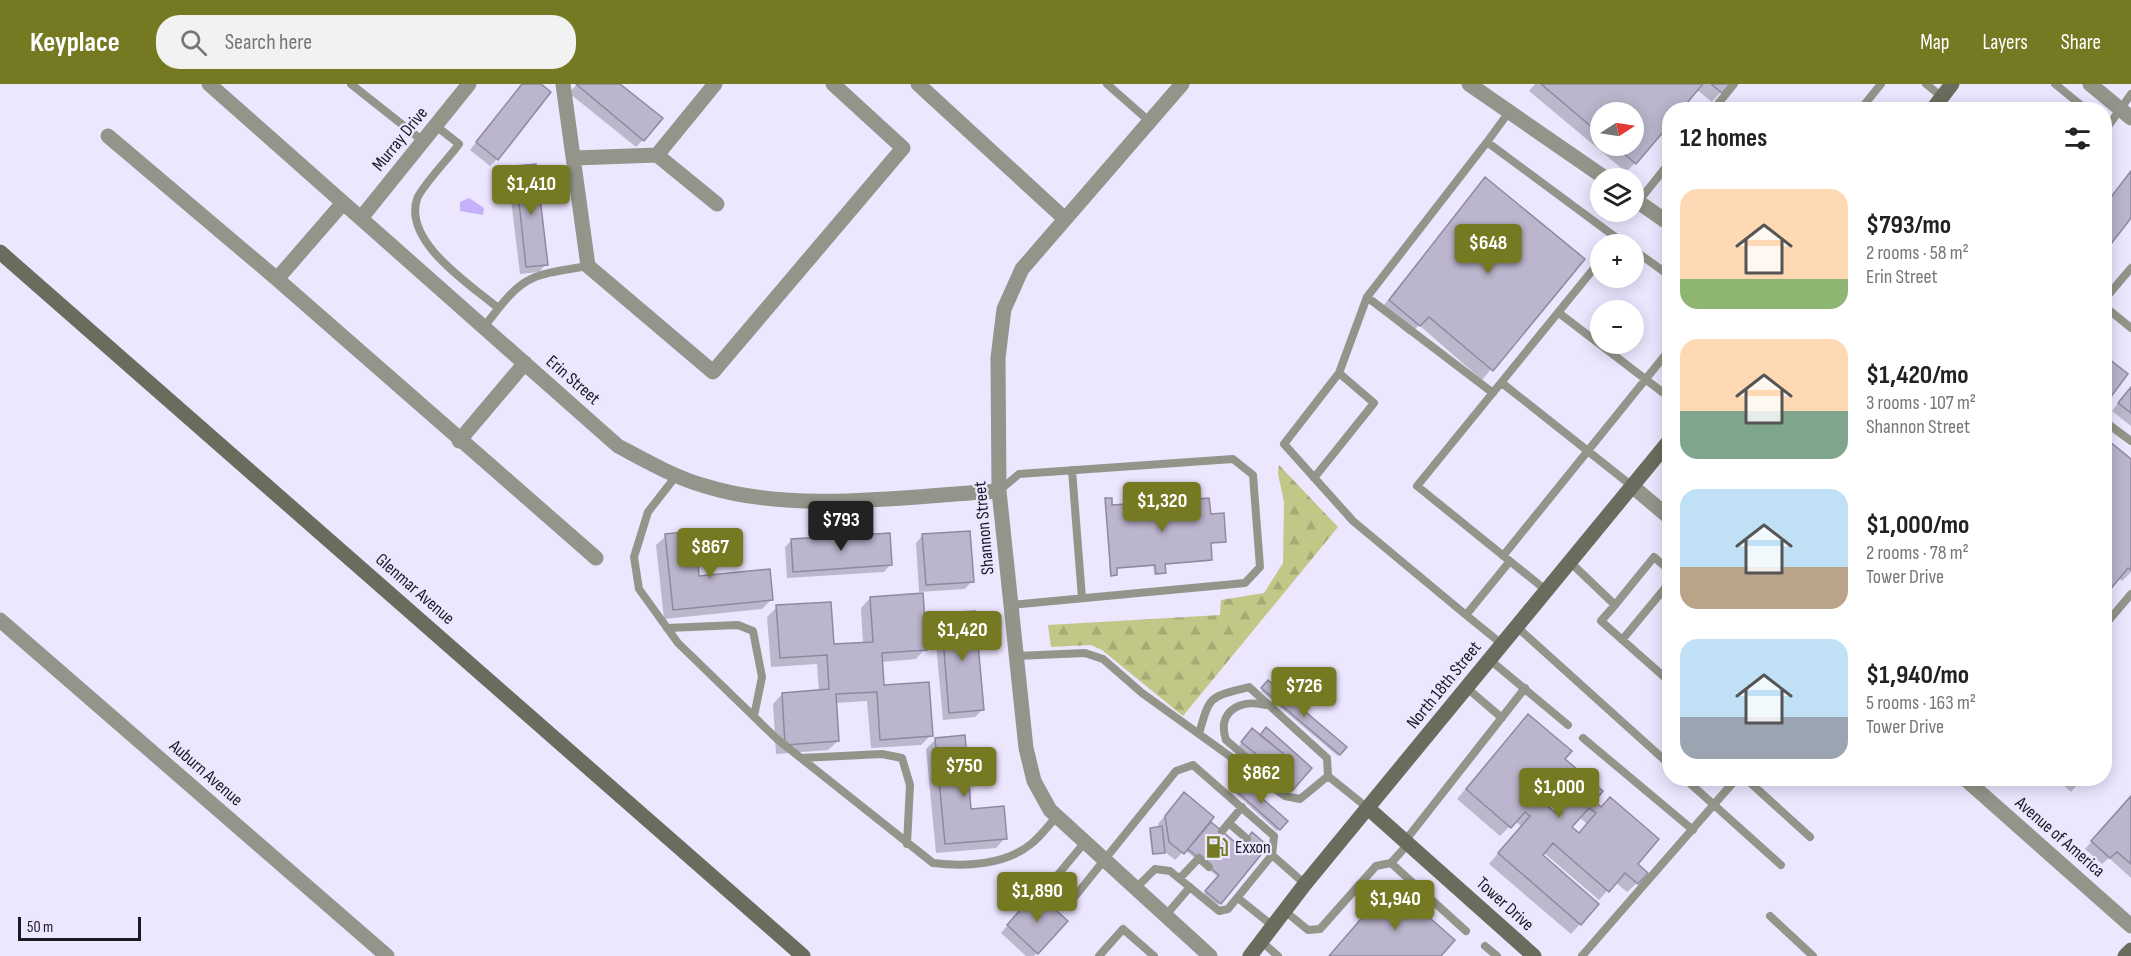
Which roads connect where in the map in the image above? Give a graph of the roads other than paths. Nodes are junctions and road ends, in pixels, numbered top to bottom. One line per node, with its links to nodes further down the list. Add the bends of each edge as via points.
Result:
1 (209, 84): 38 (street, Erin Street)
2 (351, 84): 31 (lane)
3 (469, 84): 29 (street, Murray Drive)
4 (563, 84): 34 (street)
5 (715, 84): 33 (street)
6 (833, 84): 47 (street, via 903,148 713,372)
7 (918, 84): 43 (street)
8 (1107, 84): 27 (lane)
9 (1182, 84): 27 (street, Shannon Street)
10 (1468, 84): 25 (street)
11 (1734, 84): 19 (lane)
12 (1881, 84): 20 (lane)
13 (1926, 84): 18 (lane)
14 (1952, 84): 18 (street)
15 (2055, 84): 22 (lane)
16 (2090, 84): 23 (street)
17 (2131, 94): 26 (lane)
18 (1942, 97): 21 (street)
19 (1719, 102)
20 (1866, 102)
21 (1938, 102)
22 (2077, 102)
23 (2112, 102)
24 (2112, 102): 26 (street)
25 (1509, 112): 32 (lane); 35 (street)
26 (2125, 113): 28 (lane)
27 (1149, 122): 43 (street, Shannon Street)
28 (2112, 123)
29 (436, 126): 31 (street, Murray Drive); 54 (lane, via 459,144 417,198 415,216 423,238 436,255)
30 (108, 136): 51 (street)
31 (423, 141): 41 (street, Murray Drive)
32 (1487, 142): 44 (lane); 53 (lane)
33 (657, 155): 34 (street); 39 (street)
34 (575, 158): 47 (street)
35 (1590, 168)
36 (1662, 171): 37 (lane)
37 (1644, 191)
38 (344, 203): 41 (street, Erin Street); 51 (street)
39 (717, 204)
40 (1644, 206): 42 (street)
41 (361, 218): 57 (street, Erin Street)
42 (1662, 218)
43 (1065, 219): 75 (street, Shannon Street, via 1022,269 1004,309 998,358)
44 (1606, 234)
45 (0, 252): 145 (street, Glenmar Avenue)
46 (1644, 257): 49 (lane)
47 (588, 266): 54 (lane, via 526,280)
48 (2131, 268): 52 (lane)
49 (1662, 270)
50 (1590, 273): 55 (lane)
51 (277, 279): 67 (street)
52 (2112, 291)
53 (1367, 297): 61 (lane); 65 (lane)
54 (498, 308): 57 (lane)
55 (1559, 312): 62 (lane); 63 (lane)
56 (2112, 313): 58 (lane)
57 (484, 327): 60 (street, Erin Street)
58 (2131, 328)
59 (1662, 359): 62 (lane)
60 (525, 363): 67 (street); 72 (street, Erin Street, via 618,446)
61 (1339, 373): 73 (lane, via 1284,444); 73 (lane, via 1374,403)
62 (1646, 378): 64 (lane); 69 (lane)
63 (1502, 382): 65 (lane); 69 (lane)
64 (1662, 391)
65 (1493, 393): 78 (lane, via 1418,486)
66 (2112, 427): 68 (lane)
67 (459, 441): 77 (street)
68 (2131, 441)
69 (1588, 450): 74 (lane); 78 (lane)
70 (1662, 450): 74 (street, North 18th Street)
71 (1072, 470): 75 (lane, via 1018,474); 84 (lane); 84 (lane, via 1233,459 1253,475 1254,486 1260,567 1245,583)
72 (676, 476): 75 (street, Erin Street, via 756,498 803,502); 91 (lane, via 648,512 634,557 639,589)
73 (1314, 478): 87 (lane, via 1353,521)
74 (1632, 486): 76 (street); 79 (street, North 18th Street)
75 (999, 491): 85 (street, Shannon Street)
76 (1662, 511)
77 (596, 558)
78 (1507, 559): 81 (lane); 87 (lane)
79 (1570, 562): 81 (street, North 18th Street); 86 (lane)
80 (1662, 564): 86 (lane, via 1654,557)
81 (1547, 591): 90 (street, North 18th Street)
82 (1662, 592): 92 (lane)
83 (2131, 594): 88 (lane)
84 (1082, 598): 85 (lane)
85 (1011, 605): 94 (street, Shannon Street)
86 (1615, 605): 92 (lane, via 1601,621)
87 (1466, 615): 93 (lane)
88 (2112, 617)
89 (0, 620): 144 (street, Auburn Avenue)
90 (1517, 627): 93 (street, North 18th Street); 106 (lane)
91 (667, 628): 100 (lane); 100 (lane, via 738,625 753,631 762,677)
92 (1622, 640): 96 (lane)
93 (1503, 645): 95 (street, North 18th Street)
94 (1016, 656): 103 (lane, via 1085,653 1103,659); 116 (street, Shannon Street, via 1026,748 1034,781)
95 (1490, 660): 97 (street, North 18th Street); 98 (lane)
96 (1662, 675)
97 (1467, 688): 101 (lane); 115 (street, North 18th Street)
98 (1525, 688): 101 (lane); 102 (lane)
99 (1268, 706): 103 (lane, via 1249,687 1218,694 1207,703); 107 (lane, via 1327,758); 112 (lane, via 1244,703 1231,711 1223,730 1226,740)
100 (754, 716): 105 (lane)
101 (1502, 718): 123 (lane)
102 (1568, 725)
103 (1198, 734): 112 (lane, via 1286,796)
104 (1583, 738): 118 (lane)
105 (801, 758): 124 (lane); 124 (lane, via 882,754 902,758 910,784)
106 (1662, 758)
107 (1328, 776): 112 (lane, via 1300,799); 115 (lane)
108 (1693, 786): 113 (lane)
109 (1730, 786): 113 (lane)
110 (1754, 786): 120 (lane)
111 (1973, 786): 138 (street, Avenue of America)
112 (1295, 798)
113 (1714, 806): 118 (lane); 128 (lane)
114 (1242, 807): 117 (lane); 125 (lane, via 1274,836); 126 (lane, via 1193,765 1176,771)
115 (1369, 809): 123 (street, Tower Drive); 131 (street, North 18th Street)
116 (1057, 816): 122 (street, Shannon Street); 124 (lane, via 1031,844 1004,860 953,866 933,863)
117 (1228, 823): 119 (lane); 121 (lane)
118 (1693, 830): 153 (lane)
119 (1222, 831)
120 (1810, 837)
121 (1247, 839)
122 (1085, 842): 126 (street, Shannon Street); 126 (lane, via 1051,884 1072,900)
123 (1406, 842): 127 (lane); 152 (street, Tower Drive)
124 (907, 844)
125 (1268, 855): 131 (lane); 134 (lane)
126 (1105, 860): 133 (street, Shannon Street)
127 (1391, 862): 135 (lane, via 1376,866 1320,930 1308,930); 140 (lane)
128 (1781, 865)
129 (1209, 867): 130 (lane, via 1199,858)
130 (1180, 879): 132 (lane); 133 (lane, via 1170,870 1155,868)
131 (1305, 884): 135 (street, North 18th Street)
132 (1190, 887): 134 (lane, via 1219,911 1228,909); 136 (lane)
133 (1136, 888): 136 (street, Shannon Street)
134 (1239, 892): 139 (lane)
135 (1286, 912): 139 (street, North 18th Street)
136 (1166, 915): 148 (street, Shannon Street)
137 (1770, 916): 154 (lane)
138 (2131, 926)
139 (1274, 927): 141 (street, North 18th Street)
140 (1466, 931)
141 (1262, 942): 149 (street, North 18th Street); 150 (lane)
142 (1485, 946): 151 (lane)
143 (2131, 950): 155 (street)
144 (387, 956)
145 (803, 956)
146 (1099, 956): 147 (lane, via 1123,929)
147 (1154, 956)
148 (1210, 956)
149 (1250, 956)
150 (1278, 956)
151 (1497, 956)
152 (1534, 956)
153 (1582, 956)
154 (1812, 956)
155 (2125, 956)

